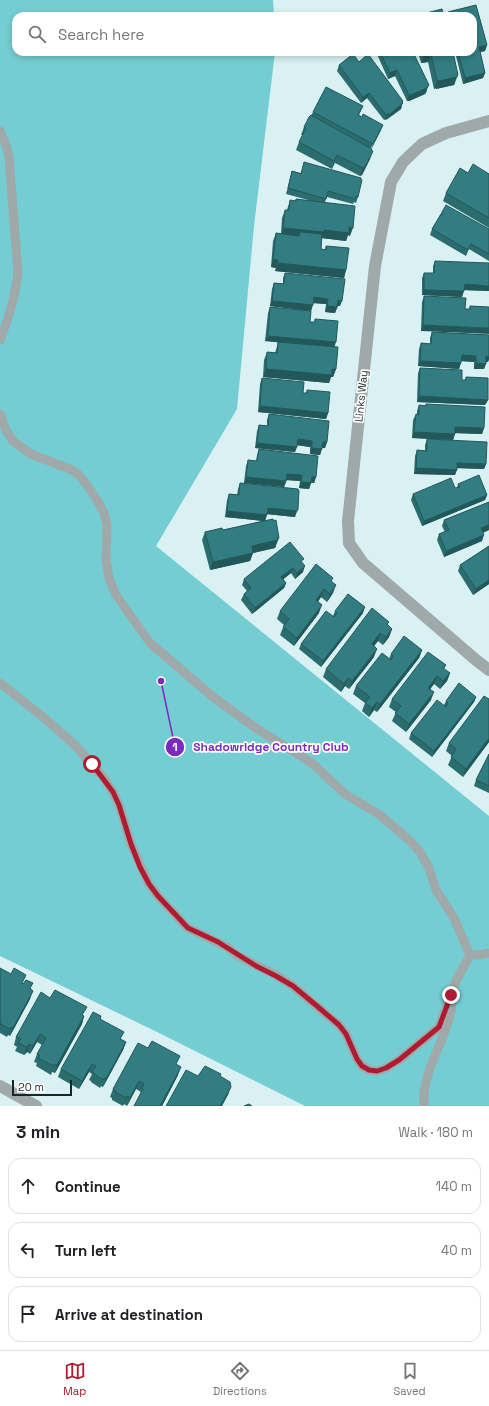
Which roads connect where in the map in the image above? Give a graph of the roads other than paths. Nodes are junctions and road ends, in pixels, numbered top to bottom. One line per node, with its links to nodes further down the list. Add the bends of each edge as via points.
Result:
1 (489, 121): 5 (street, Links Way, via 446,132 422,144 403,162 391,182 375,266 348,521 349,543 364,563)
2 (0, 131): 3 (lane, via 8,157 18,273 12,306)
3 (0, 340)
4 (0, 414): 8 (lane, via 13,441 31,454 72,470 83,479 97,500 107,525 106,559 109,578 116,594 150,643 194,682 257,729 312,764 345,794 380,815 409,840 426,862 436,890 454,918)
5 (489, 670)
6 (0, 683): 9 (lane, via 75,745 104,778 119,805 131,844 146,878 167,906 188,928 218,942 293,986 339,1025 362,1066 377,1071 399,1060 439,1027)
7 (489, 953): 8 (lane)
8 (470, 955): 9 (lane)
9 (451, 995): 12 (lane, via 449,1017 426,1082)
10 (0, 1086): 11 (street)
11 (36, 1106)
12 (424, 1106)

